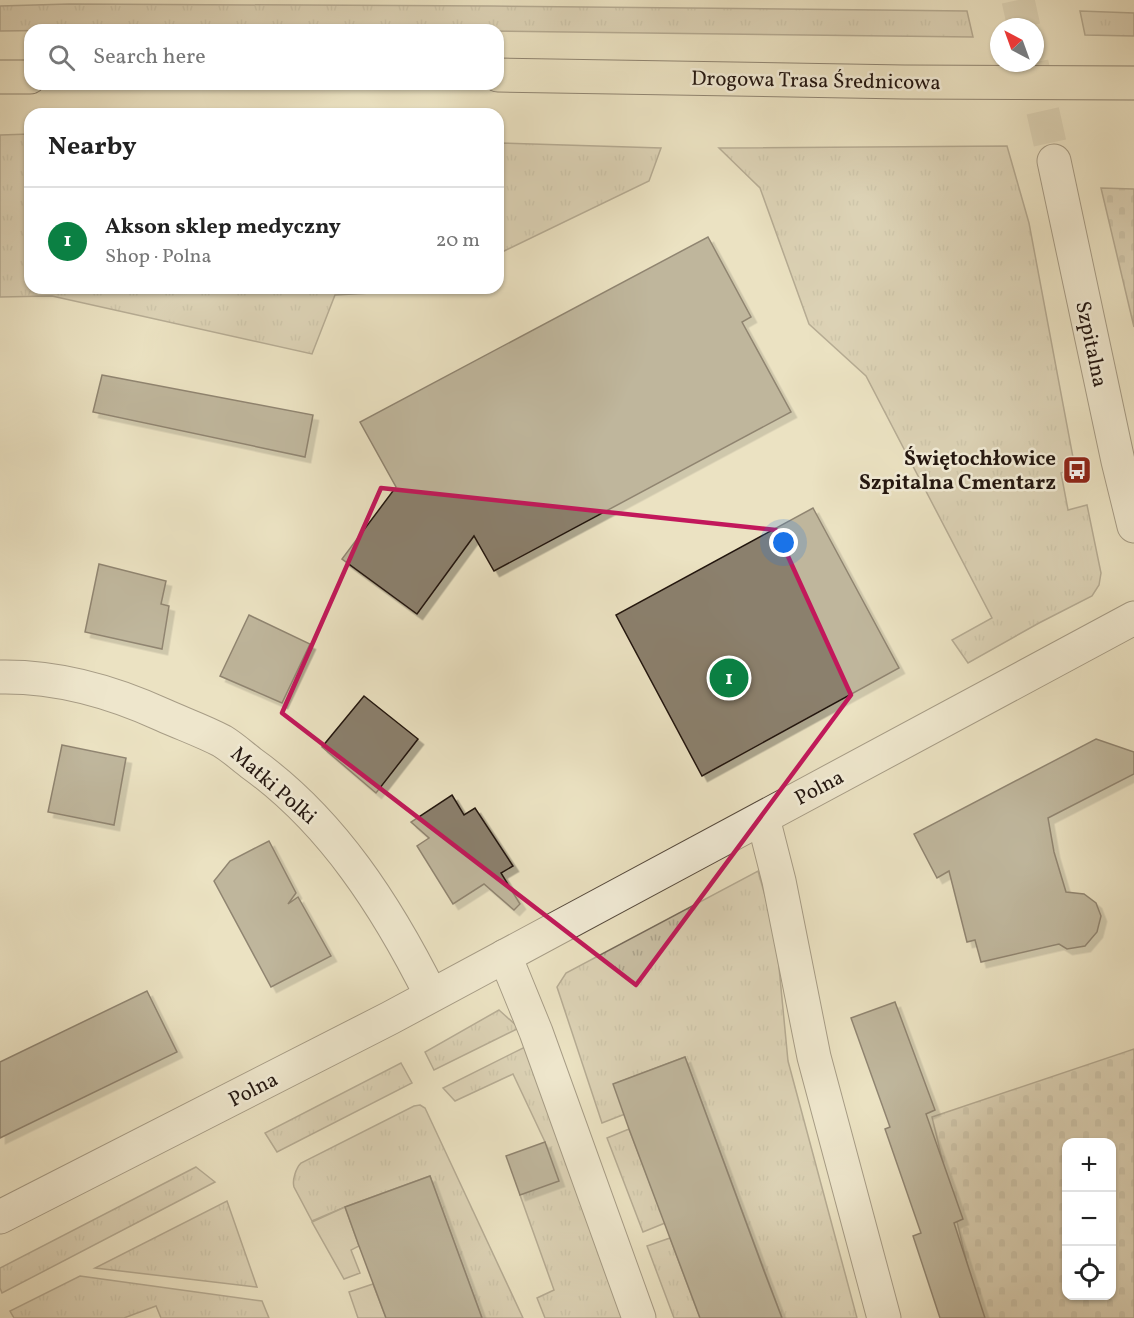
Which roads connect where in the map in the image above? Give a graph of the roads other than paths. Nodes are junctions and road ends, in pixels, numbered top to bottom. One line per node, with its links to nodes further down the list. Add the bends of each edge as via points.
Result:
1 (504, 75): 4 (main road, Drogowa Trasa Średnicowa)
2 (24, 76): 3 (main road)
3 (0, 77)
4 (1134, 83)
5 (1054, 161): 6 (street, Szpitalna)
6 (1134, 526)
7 (1134, 618): 9 (street, Polna)
8 (0, 678): 11 (street, Matki Polki, via 65,684 127,699 223,742 264,772 302,804 342,850 408,950)
9 (763, 818): 10 (street, Polna); 14 (street, via 814,1057)
10 (505, 956): 11 (street, Polna); 13 (street)
11 (431, 995): 12 (street, Polna)
12 (0, 1218)
13 (639, 1318)
14 (884, 1318)

